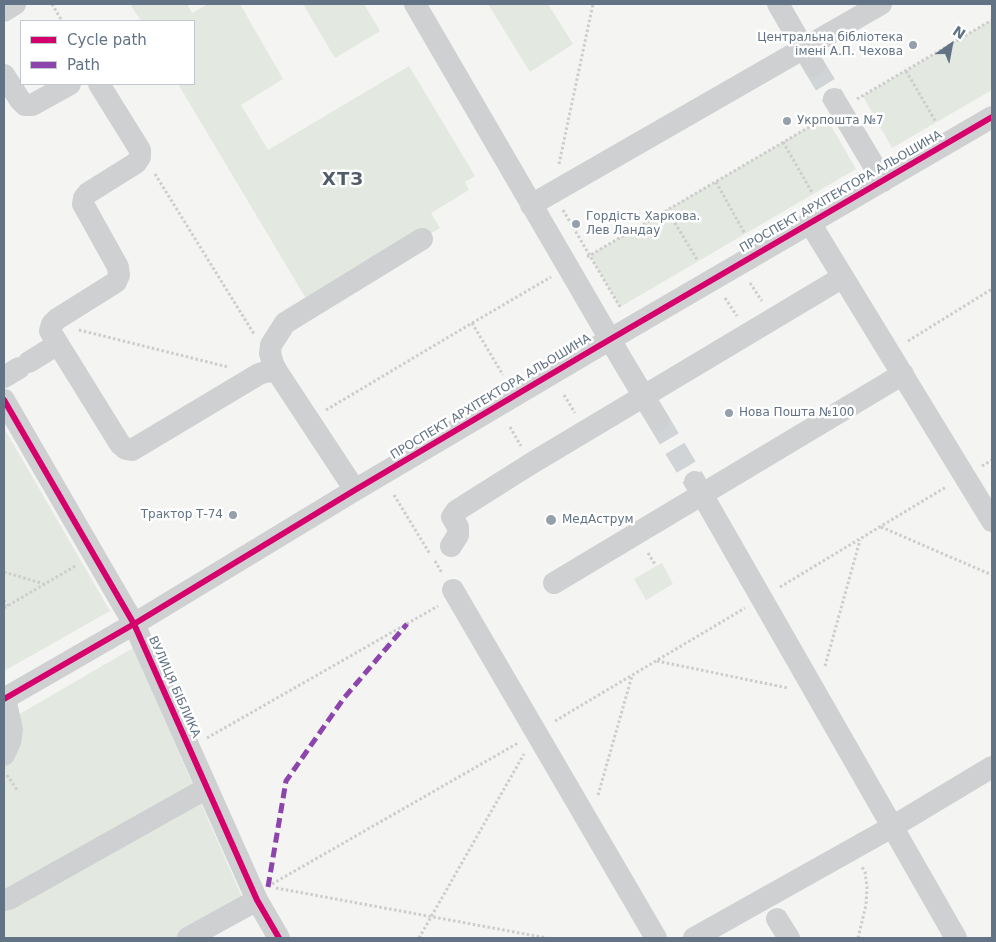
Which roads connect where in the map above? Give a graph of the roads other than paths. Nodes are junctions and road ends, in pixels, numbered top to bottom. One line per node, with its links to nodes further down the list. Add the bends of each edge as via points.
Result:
1 (15, 4): 5 (street)
2 (415, 4): 13 (street)
3 (778, 4): 6 (street)
4 (881, 4): 6 (street)
5 (4, 11)
6 (809, 57): 13 (street)
7 (4, 75): 8 (street, via 25,104 32,105)
8 (68, 85)
9 (100, 85): 17 (street, via 140,150 136,163 88,193 83,204 122,275)
10 (837, 104): 12 (street)
11 (992, 117): 12 (street, ПРОСПЕКТ АРХІТЕКТОРА АЛЬОШИНА)
12 (883, 181): 14 (street, ПРОСПЕКТ АРХІТЕКТОРА АЛЬОШИНА)
13 (531, 205): 18 (street)
14 (810, 223): 16 (street); 18 (street, ПРОСПЕКТ АРХІТЕКТОРА АЛЬОШИНА)
15 (422, 239): 20 (street, via 285,323 270,344)
16 (843, 277): 21 (street); 22 (street)
17 (55, 334): 19 (street); 20 (street, via 126,449 132,450)
18 (610, 340): 22 (street); 26 (street, ПРОСПЕКТ АРХІТЕКТОРА АЛЬОШИНА)
19 (18, 369)
20 (270, 370): 26 (street, via 309,420)
21 (902, 374): 25 (street); 27 (street)
22 (643, 396): 24 (street); 28 (street, via 456,511 452,517 458,527 458,535)
23 (4, 400): 31 (street, ВУЛИЦЯ БІБЛИКА)
24 (658, 420)
25 (699, 488): 29 (street); 36 (street)
26 (355, 490): 31 (street, ПРОСПЕКТ АРХІТЕКТОРА АЛЬОШИНА)
27 (992, 521)
28 (451, 546)
29 (554, 583)
30 (454, 593): 42 (street)
31 (134, 624): 32 (street, ПРОСПЕКТ АРХІТЕКТОРА АЛЬОШИНА); 35 (street, ВУЛИЦЯ БІБЛИКА)
32 (4, 699): 33 (street, via 12,730)
33 (4, 755)
34 (992, 767): 36 (street)
35 (207, 788): 37 (street); 38 (street, ВУЛИЦЯ БІБЛИКА)
36 (892, 827): 43 (street); 45 (street)
37 (4, 900)
38 (257, 900): 40 (street); 41 (street, ВУЛИЦЯ БІБЛИКА)
39 (777, 919): 44 (street)
40 (188, 938)
41 (279, 938)
42 (656, 938)
43 (694, 938)
44 (788, 938)
45 (956, 938)

